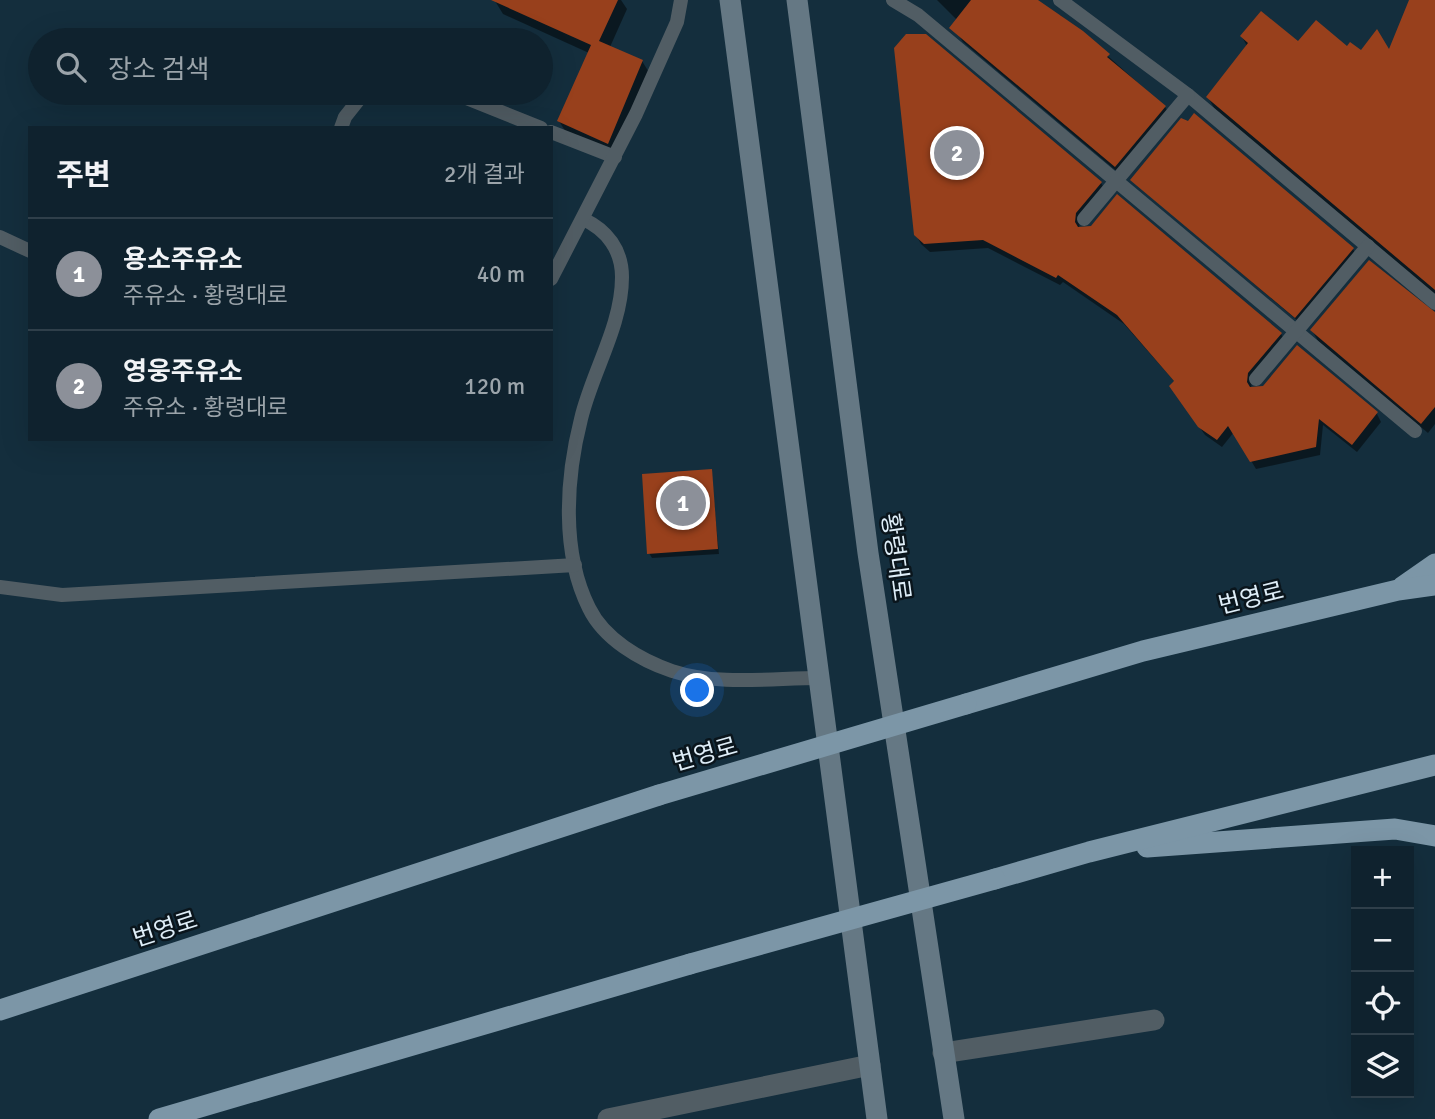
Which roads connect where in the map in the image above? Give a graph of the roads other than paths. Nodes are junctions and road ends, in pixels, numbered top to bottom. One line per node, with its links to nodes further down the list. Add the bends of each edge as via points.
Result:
1 (681, 0): 12 (lane, via 677,22)
2 (730, 0): 29 (main road)
3 (797, 0): 35 (main road, 황령대로, via 868,554)
4 (893, 0): 13 (lane, via 918,15)
5 (1060, 0): 6 (lane)
6 (1188, 95): 13 (lane); 17 (lane)
7 (354, 105): 9 (lane)
8 (486, 105): 10 (lane)
9 (342, 126)
10 (536, 126)
11 (553, 133): 12 (lane)
12 (615, 157): 14 (lane)
13 (1116, 181): 15 (lane); 21 (lane)
14 (583, 219): 19 (lane); 25 (lane, via 599,226 612,240 622,274 619,311 580,421 568,508)
15 (1084, 219)
16 (0, 237): 18 (lane)
17 (1368, 246): 20 (lane); 21 (lane)
18 (28, 250)
19 (553, 275)
20 (1435, 303)
21 (1296, 330): 22 (lane); 23 (lane)
22 (1256, 379)
23 (1415, 431)
24 (1435, 564): 28 (highway)
25 (575, 565): 27 (lane, via 62,596); 29 (lane, via 589,609 611,636 637,656 674,672 723,679)
26 (1435, 585): 28 (highway, 번영로)
27 (0, 587)
28 (1398, 590): 33 (highway, 번영로, bridge, via 1143,651 659,795)
29 (820, 678): 36 (main road)
30 (1435, 765): 32 (highway)
31 (1435, 835): 32 (highway, via 1395,829)
32 (1089, 852): 37 (highway, bridge)
33 (0, 1010)
34 (1154, 1020): 35 (street)
35 (943, 1053): 40 (main road, 황령대로)
36 (870, 1065): 38 (street); 39 (main road)
37 (159, 1119)
38 (608, 1119)
39 (877, 1119)
40 (954, 1119)

